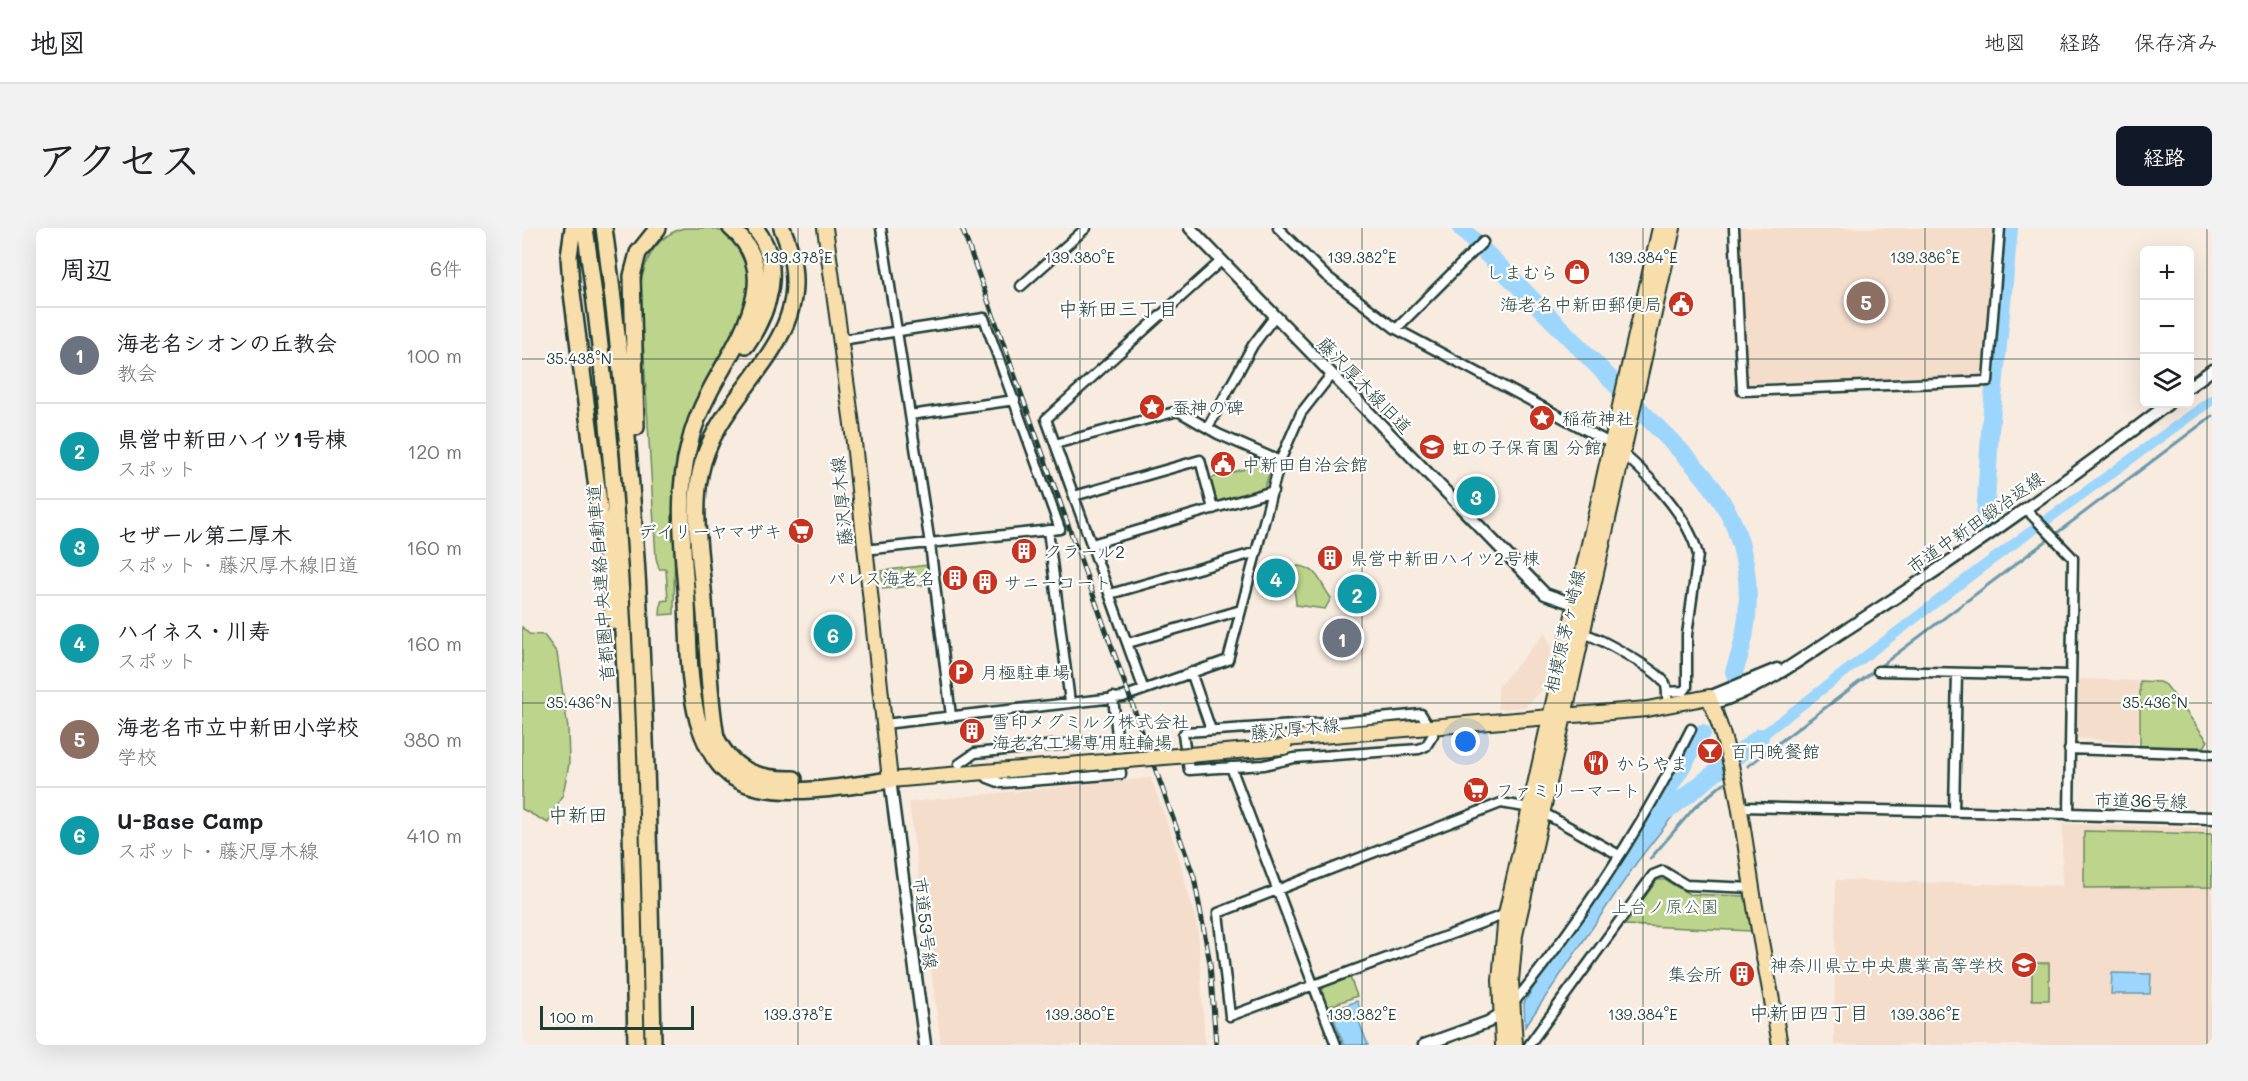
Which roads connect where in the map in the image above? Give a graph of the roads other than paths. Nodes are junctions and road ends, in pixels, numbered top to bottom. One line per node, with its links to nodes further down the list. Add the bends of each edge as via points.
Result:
1 (573, 228): 68 (highway, via 569,271)
2 (585, 228): 68 (highway, 首都圏中央連絡自動車道, via 615,494)
3 (604, 228): 51 (highway, 首都圏中央連絡自動車道, via 633,494)
4 (657, 228): 51 (highway, via 638,253 631,302 645,606)
5 (731, 228): 31 (highway, via 751,254 756,278 753,304 743,333)
6 (755, 228): 31 (highway, via 771,259 767,306 755,331)
7 (782, 228): 20 (highway)
8 (788, 228): 20 (highway)
9 (825, 228): 25 (main road, 藤沢厚木線)
10 (881, 228): 24 (street)
11 (1086, 228): 21 (street)
12 (1190, 228): 19 (street, 藤沢厚木線旧道)
13 (1278, 228): 23 (street, via 1325,275)
14 (1660, 228): 35 (main road, 相模原茅ヶ崎線, via 1622,389)
15 (1673, 228): 35 (main road, 相模原茅ヶ崎線, via 1632,406)
16 (1734, 228): 17 (street, via 1742,391 1988,381)
17 (2000, 228)
18 (1480, 246): 23 (street)
19 (1222, 260): 22 (street, 藤沢厚木線旧道); 34 (street, via 1046,419)
20 (793, 274): 75 (highway, via 792,304 782,334 766,363 717,430 700,476 698,516 716,737 732,762 743,771 762,777)
21 (1021, 286)
22 (1275, 316): 27 (street, 藤沢厚木線旧道); 33 (street, via 1252,345)
23 (1396, 329): 35 (street)
24 (897, 331): 25 (street); 29 (street, via 984,318); 32 (street)
25 (841, 340): 44 (main road, 藤沢厚木線)
26 (2212, 370): 28 (street)
27 (1331, 375): 36 (street, via 1301,413); 47 (street, 藤沢厚木線旧道, via 1545,594)
28 (2194, 383)
29 (1015, 400): 32 (street); 41 (street, via 1060,529)
30 (2162, 408): 39 (street, 市道中新田鍛冶返線)
31 (702, 410): 75 (highway, via 689,445 682,497 691,684 705,742 714,759 730,775 764,788 820,788)
32 (910, 415): 42 (street)
33 (1208, 427): 34 (street, via 1171,411); 36 (street)
34 (1055, 444): 38 (street)
35 (1616, 447): 47 (main road, 相模原茅ヶ崎線); 49 (main road, 相模原茅ヶ崎線); 58 (street, via 1639,467 1678,513 1698,555 1687,635 1687,687)
36 (1280, 461): 37 (street)
37 (1273, 491): 40 (street); 45 (street)
38 (1074, 496): 40 (street, via 1200,460); 43 (street)
39 (2025, 508): 55 (street, via 2073,558); 59 (street, 市道中新田鍛冶返線, via 1760,686)
40 (1213, 509): 43 (street)
41 (1048, 530): 42 (street); 60 (street)
42 (930, 544): 44 (street); 61 (street)
43 (1092, 544): 46 (street)
44 (864, 550): 63 (main road, 藤沢厚木線)
45 (1257, 552): 46 (street); 48 (street)
46 (1110, 594): 50 (street)
47 (1574, 604): 62 (main road, 相模原茅ヶ崎線)
48 (1241, 610): 50 (street); 53 (street, via 1228,660)
49 (1584, 634): 58 (street, via 1604,640 1655,674 1665,683); 62 (main road, 相模原茅ヶ崎線)
50 (1128, 643): 56 (street)
51 (643, 662): 88 (highway, 首都圏中央連絡自動車道)
52 (1878, 671): 54 (street)
53 (1191, 672): 56 (street); 65 (street)
54 (1957, 673): 55 (street); 78 (street)
55 (2071, 675): 69 (street)
56 (1144, 690): 57 (street)
57 (1113, 697): 60 (street); 67 (street)
58 (1667, 700): 59 (main road, 藤沢厚木線); 62 (main road, 藤沢厚木線)
59 (1710, 700): 62 (main road, 藤沢厚木線, via 1664,714); 76 (main road)
60 (1070, 702): 61 (street)
61 (951, 716): 63 (street)
62 (1556, 722): 66 (main road, 藤沢厚木線); 77 (main road, 相模原茅ヶ崎線)
63 (884, 724): 75 (main road, 藤沢厚木線)
64 (1691, 729): 81 (street, via 1668,776)
65 (1210, 730): 66 (street, via 1421,714); 73 (street, via 1183,735 1187,769)
66 (1431, 731): 71 (main road, 藤沢厚木線); 73 (street, via 1426,746 1419,749 1293,758)
67 (1117, 739): 72 (street, via 975,753); 74 (street, via 1121,774 1001,783)
68 (629, 749): 87 (highway, 首都圏中央連絡自動車道)
69 (2069, 749): 70 (street); 79 (street)
70 (2212, 754)
71 (1044, 762): 72 (main road, 藤沢厚木線); 74 (main road, 藤沢厚木線)
72 (959, 764): 75 (main road, 藤沢厚木線)
73 (1231, 767): 83 (street)
74 (981, 771): 75 (main road, 藤沢厚木線)
75 (890, 776): 89 (street, 市道53号線)
76 (1741, 807): 78 (street); 82 (main road)
77 (1537, 810): 81 (street); 83 (street, via 1501,803); 84 (main road, 相模原茅ヶ崎線); 86 (main road, 相模原茅ヶ崎線, via 1515,935)
78 (1954, 811): 79 (street)
79 (2069, 814): 80 (street, 市道36号線)
80 (2212, 818)
81 (1619, 855): 86 (street)
82 (1752, 888): 94 (street, via 1686,885 1663,871 1653,875); 95 (main road)
83 (1277, 889): 85 (street); 85 (street, via 1218,913 1230,1016)
84 (1506, 914): 85 (street); 86 (main road, 相模原茅ヶ崎線, via 1501,950)
85 (1314, 986): 90 (street)
86 (1507, 1016): 91 (street); 92 (main road, 相模原茅ヶ崎線); 93 (main road, 相模原茅ヶ崎線)
87 (636, 1045)
88 (653, 1045)
89 (925, 1045)
90 (1336, 1045)
91 (1425, 1045)
92 (1503, 1045)
93 (1515, 1045)
94 (1529, 1045)
95 (1780, 1045)

